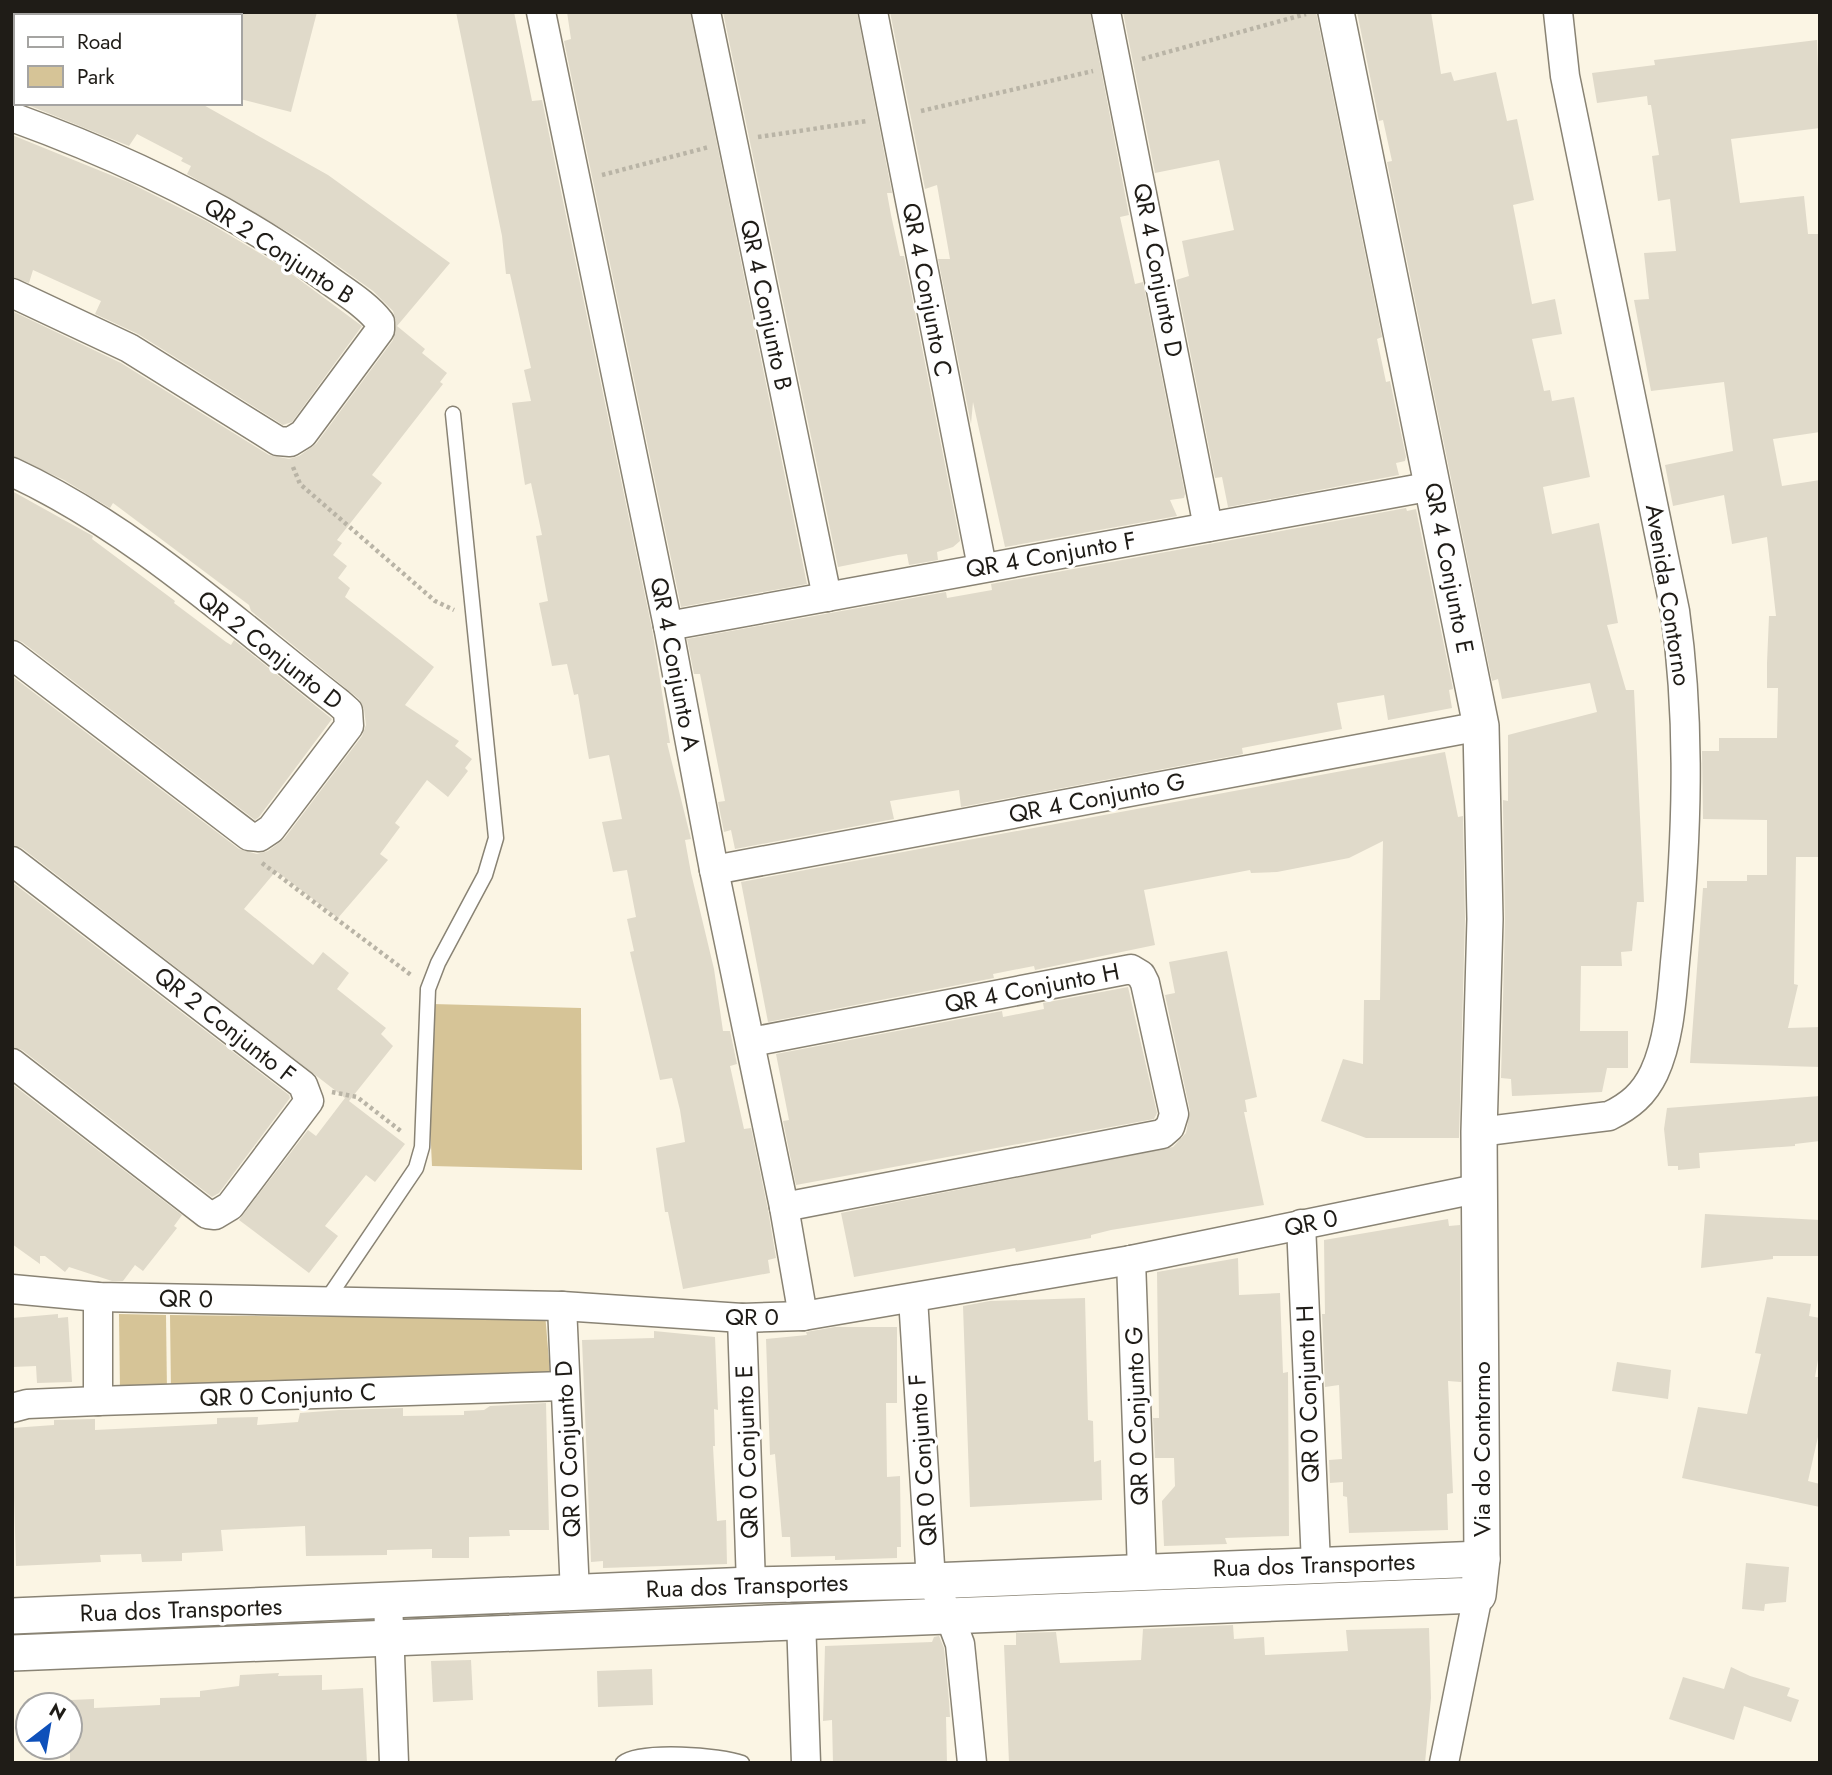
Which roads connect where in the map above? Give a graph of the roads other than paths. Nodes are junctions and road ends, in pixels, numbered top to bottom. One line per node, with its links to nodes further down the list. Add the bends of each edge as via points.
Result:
1 (541, 12): 15 (street, QR 4 Conjunto A)
2 (706, 12): 14 (street, QR 4 Conjunto B)
3 (873, 12): 13 (street, QR 4 Conjunto C)
4 (1106, 12): 12 (street, QR 4 Conjunto D)
5 (1336, 12): 11 (street, QR 4 Conjunto E)
6 (1558, 12): 22 (street, Avenida Contorno, via 1565,76 1675,611 1683,689 1685,858 1671,1007 1655,1071 1643,1093 1609,1116)
7 (12, 117): 8 (street, QR 2 Conjunto B, via 74,140 215,208 303,261 375,315 380,330 303,434 290,442 278,441 129,348)
8 (12, 293)
9 (453, 414): 30 (lane, via 496,838 485,875 429,989 422,1147 416,1168)
10 (12, 472): 16 (street, QR 2 Conjunto D, via 48,489 134,544 348,711 347,730 271,829 259,837 249,836)
11 (1433, 486): 12 (street, QR 4 Conjunto F); 17 (street, QR 4 Conjunto E)
12 (1209, 527): 13 (street, QR 4 Conjunto F)
13 (982, 567): 14 (street, QR 4 Conjunto F)
14 (827, 597): 15 (street, QR 4 Conjunto F)
15 (668, 626): 19 (street, QR 4 Conjunto A)
16 (12, 655)
17 (1481, 726): 19 (street, QR 4 Conjunto G); 22 (street, QR 4 Conjunto E, via 1485,919)
18 (12, 861): 21 (street, QR 2 Conjunto F, via 309,1093 306,1109 230,1206 215,1215 207,1214)
19 (714, 870): 20 (street, QR 4 Conjunto A)
20 (751, 1042): 24 (street, QR 4 Conjunto A); 24 (street, QR 4 Conjunto H, via 1131,969 1145,983 1174,1114 1170,1128 1162,1134)
21 (12, 1063)
22 (1479, 1132): 23 (street, Via do Contormo)
23 (1481, 1188): 25 (street, QR 0); 37 (street, Via do Contormo)
24 (784, 1207): 32 (street, QR 4 Conjunto A)
25 (1301, 1224): 26 (street, QR 0); 38 (street, QR 0 Conjunto H)
26 (1131, 1260): 29 (street, QR 0); 39 (street, QR 0 Conjunto G)
27 (15, 1287): 28 (street, QR 0)
28 (98, 1297): 30 (street, QR 0); 35 (street)
29 (913, 1298): 32 (street, QR 0); 40 (street, QR 0 Conjunto F)
30 (325, 1303): 31 (street, QR 0)
31 (562, 1306): 33 (street, QR 0); 34 (street, QR 0 Conjunto D)
32 (803, 1317): 33 (street, QR 0)
33 (743, 1318): 41 (street, QR 0 Conjunto E)
34 (564, 1386): 35 (street, QR 0 Conjunto C); 42 (street, QR 0 Conjunto D)
35 (99, 1401): 36 (street, QR 0 Conjunto C)
36 (12, 1408)
37 (1482, 1559): 38 (street, Rua dos Transportes); 43 (street, Via do Contormo)
38 (1316, 1564): 39 (street, Rua dos Transportes)
39 (1142, 1571): 40 (street, Rua dos Transportes)
40 (931, 1581): 41 (street, Rua dos Transportes); 46 (street, QR 0 Conjunto F)
41 (751, 1585): 42 (street, Rua dos Transportes)
42 (575, 1592): 44 (street, Rua dos Transportes)
43 (1478, 1595): 46 (street, Rua dos Transportes); 55 (street, Via do Contormo)
44 (388, 1601): 45 (street, Rua dos Transportes); 48 (street)
45 (12, 1616)
46 (950, 1617): 47 (street, Rua dos Transportes); 54 (street, QR 0 Conjunto F, via 960,1644)
47 (801, 1619): 48 (street, Rua dos Transportes); 53 (street)
48 (388, 1640): 49 (street, Rua dos Transportes); 50 (street)
49 (12, 1653)
50 (394, 1763)
51 (623, 1763): 52 (lane, via 629,1758 664,1756 725,1756)
52 (743, 1763)
53 (806, 1763)
54 (972, 1763)
55 (1444, 1763)

